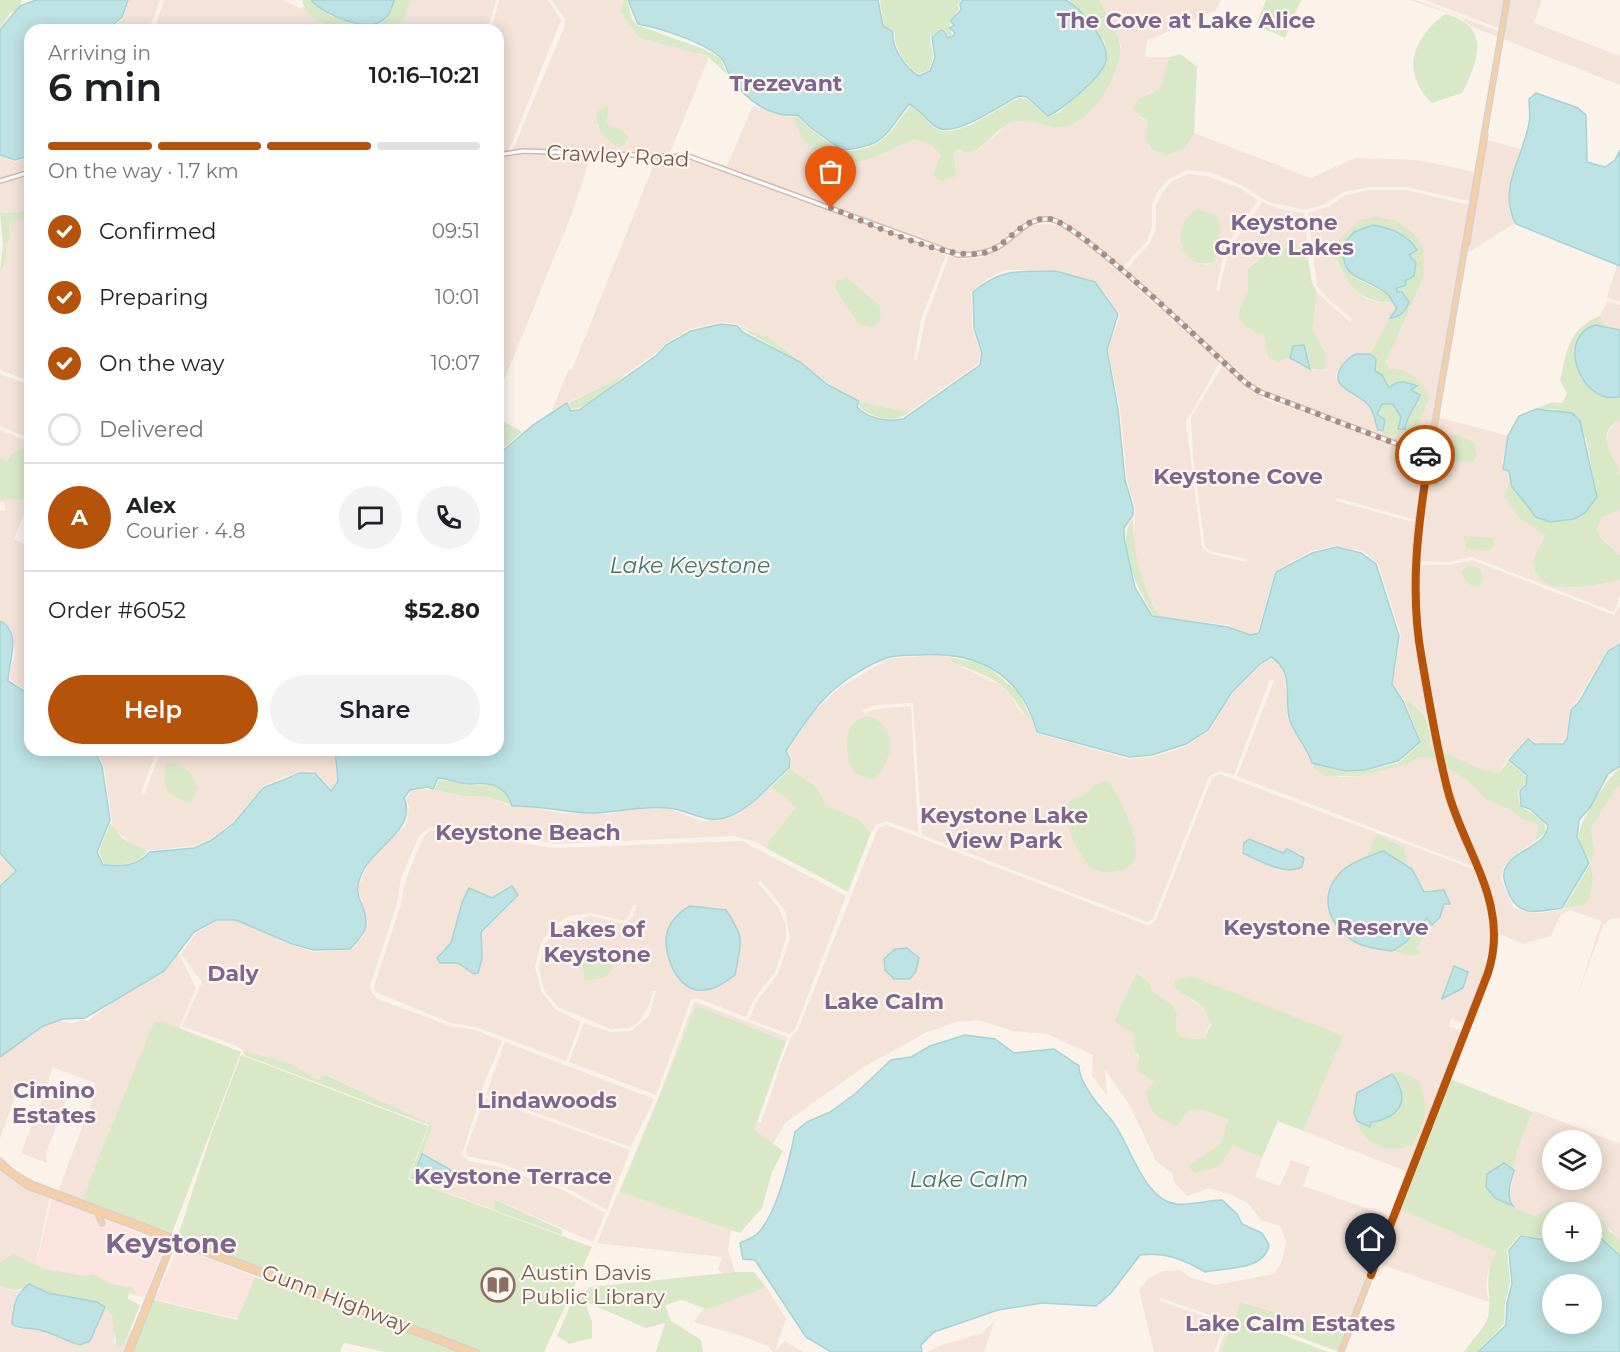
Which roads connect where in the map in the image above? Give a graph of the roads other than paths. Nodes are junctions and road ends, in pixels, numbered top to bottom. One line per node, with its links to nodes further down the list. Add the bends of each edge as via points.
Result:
1 (1507, 0): 5 (main road)
2 (504, 154): 5 (street, Crawley Road, via 523,151 691,158 958,255 987,252 1028,224 1058,221 1122,271 1260,392)
3 (24, 174): 4 (street)
4 (0, 181)
5 (1429, 456): 16 (main road, via 1417,533 1414,587 1422,659 1459,825 1491,903 1493,952)
6 (0, 1161): 11 (main road, Gunn Highway, via 28,1182)
7 (0, 1166): 8 (main road, Gunn Highway, via 27,1186)
8 (97, 1212): 9 (main road); 10 (main road, Gunn Highway)
9 (102, 1223)
10 (164, 1238): 11 (main road, Gunn Highway); 12 (main road)
11 (173, 1240): 12 (main road); 13 (main road); 14 (main road, Gunn Highway); 15 (main road, Gunn Highway)
12 (168, 1248): 13 (main road)
13 (129, 1352)
14 (467, 1352)
15 (476, 1352)
16 (1341, 1352)

